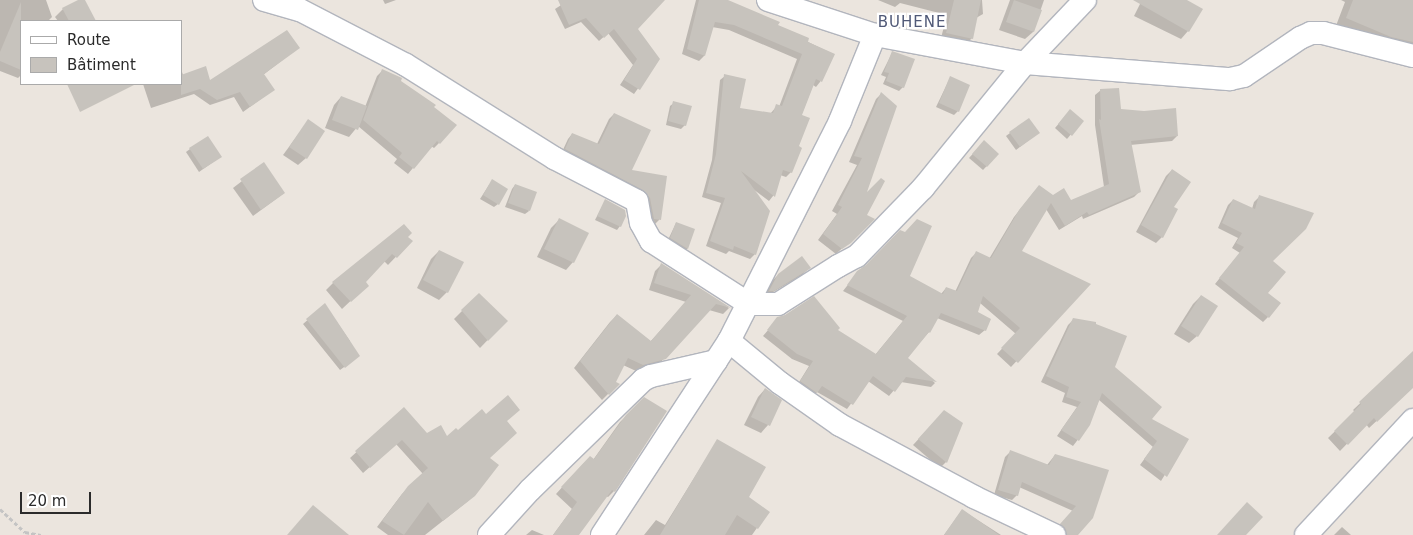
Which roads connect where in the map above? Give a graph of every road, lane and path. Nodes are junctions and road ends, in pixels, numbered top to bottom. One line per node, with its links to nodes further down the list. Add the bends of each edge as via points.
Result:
1 (264, 0): 7 (street, via 300,10 406,66 554,158 637,201 641,222 651,241)
2 (768, 0): 4 (street)
3 (1085, 0): 6 (street)
4 (876, 35): 6 (street); 7 (street, via 840,121)
5 (1413, 56): 6 (street, via 1323,33 1311,33 1244,76 1230,78)
6 (1025, 63): 7 (street, via 923,188 857,256 778,304)
7 (748, 304): 8 (street)
8 (729, 341): 9 (street); 15 (street, via 780,383 840,425 974,497)
9 (716, 361): 13 (street, via 643,380 530,490); 14 (street)
10 (1413, 420): 16 (street)
11 (0, 509): 12 (path, via 26,532)
12 (41, 535)
13 (489, 535)
14 (602, 535)
15 (1054, 535)
16 (1306, 535)

